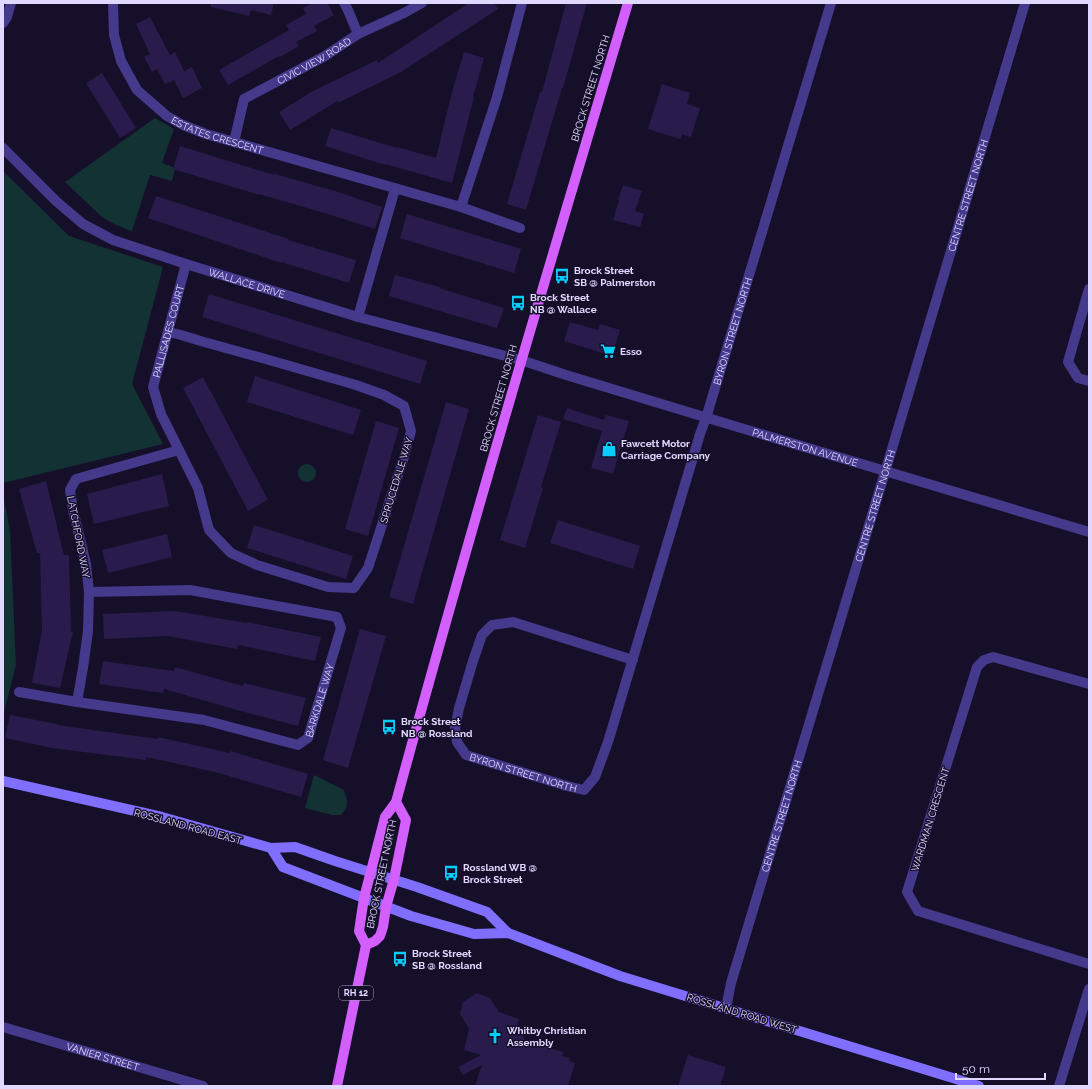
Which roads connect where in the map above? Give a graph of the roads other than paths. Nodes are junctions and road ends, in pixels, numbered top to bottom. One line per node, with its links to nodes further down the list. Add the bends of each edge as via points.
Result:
1 (11, 3): 9 (street)
2 (113, 3): 11 (street, ESTATES CRESCENT, via 114,35 121,61 137,90 167,116 183,125)
3 (344, 3): 10 (street)
4 (422, 3): 10 (street, CIVIC VIEW ROAD)
5 (522, 3): 14 (street, via 498,97)
6 (628, 3): 20 (main road, BROCK STREET NORTH)
7 (831, 3): 22 (street, BYRON STREET NORTH)
8 (1025, 3): 24 (street, CENTRE STREET NORTH)
9 (3, 23)
10 (358, 34): 11 (street, CIVIC VIEW ROAD, via 325,56 244,99)
11 (234, 142): 13 (street, ESTATES CRESCENT)
12 (3, 148): 16 (street, WALLACE DRIVE, via 83,224 113,240)
13 (396, 189): 14 (street, ESTATES CRESCENT); 18 (street)
14 (461, 207): 15 (street, ESTATES CRESCENT)
15 (520, 228)
16 (186, 264): 18 (street, WALLACE DRIVE); 19 (street, PALLISADES COURT)
17 (1089, 289): 21 (street, via 1068,362 1078,378)
18 (358, 317): 20 (street, WALLACE DRIVE)
19 (168, 332): 23 (street, PALLISADES COURT, via 153,386 161,414); 25 (street, SPRUCEDALE WAY, via 384,395 404,406 411,431 368,568 354,588 328,587 257,565 230,553)
20 (521, 360): 22 (street, PALMERSTON AVENUE); 33 (main road, BROCK STREET NORTH)
21 (1089, 381)
22 (706, 418): 24 (street, PALMERSTON AVENUE); 28 (street, BYRON STREET NORTH)
23 (179, 450): 25 (street, PALLISADES COURT, via 198,488); 27 (street, LATCHFORD WAY, via 76,479 70,490 86,564)
24 (885, 471): 26 (street, PALMERSTON AVENUE); 43 (street, CENTRE STREET NORTH)
25 (209, 530)
26 (1089, 532)
27 (89, 592): 31 (street, LATCHFORD WAY, via 88,631); 31 (street, BARKDALE WAY, via 190,590 337,617 340,628 308,738 298,745 204,720)
28 (633, 660): 28 (street, BYRON STREET NORTH, via 598,770 584,790 466,755 457,742 455,728 473,661 482,635 492,625 513,622)
29 (1089, 684): 41 (street, WARDMAN CRESCENT, via 993,657 976,667 907,892 918,911)
30 (19, 692): 31 (street, BARKDALE WAY)
31 (77, 702)
32 (3, 781): 34 (main road, ROSSLAND ROAD EAST, via 162,817)
33 (396, 802): 35 (main road, BROCK STREET NORTH, via 385,817); 36 (main road, BROCK STREET NORTH, via 406,820)
34 (271, 848): 35 (main road, ROSSLAND ROAD EAST, via 296,847); 37 (main road, via 283,867)
35 (371, 872): 36 (main road, ROSSLAND ROAD EAST); 37 (main road, BROCK STREET NORTH)
36 (394, 879): 38 (main road, BROCK STREET NORTH); 39 (main road, ROSSLAND ROAD WEST, via 487,912)
37 (364, 898): 38 (main road, ROSSLAND ROAD WEST); 40 (main road, BROCK STREET NORTH, via 359,931)
38 (386, 907): 39 (main road, ROSSLAND ROAD WEST, via 474,934); 40 (main road, BROCK STREET NORTH, via 380,936)
39 (508, 933): 43 (main road, ROSSLAND ROAD WEST, via 620,976)
40 (366, 945): 46 (main road, RH 12)
41 (1089, 964)
42 (1089, 989): 48 (street)
43 (726, 1008): 47 (main road, ROSSLAND ROAD WEST)
44 (3, 1027): 45 (street, VANIER STREET)
45 (203, 1086)
46 (337, 1086)
47 (979, 1086)
48 (1059, 1086)

